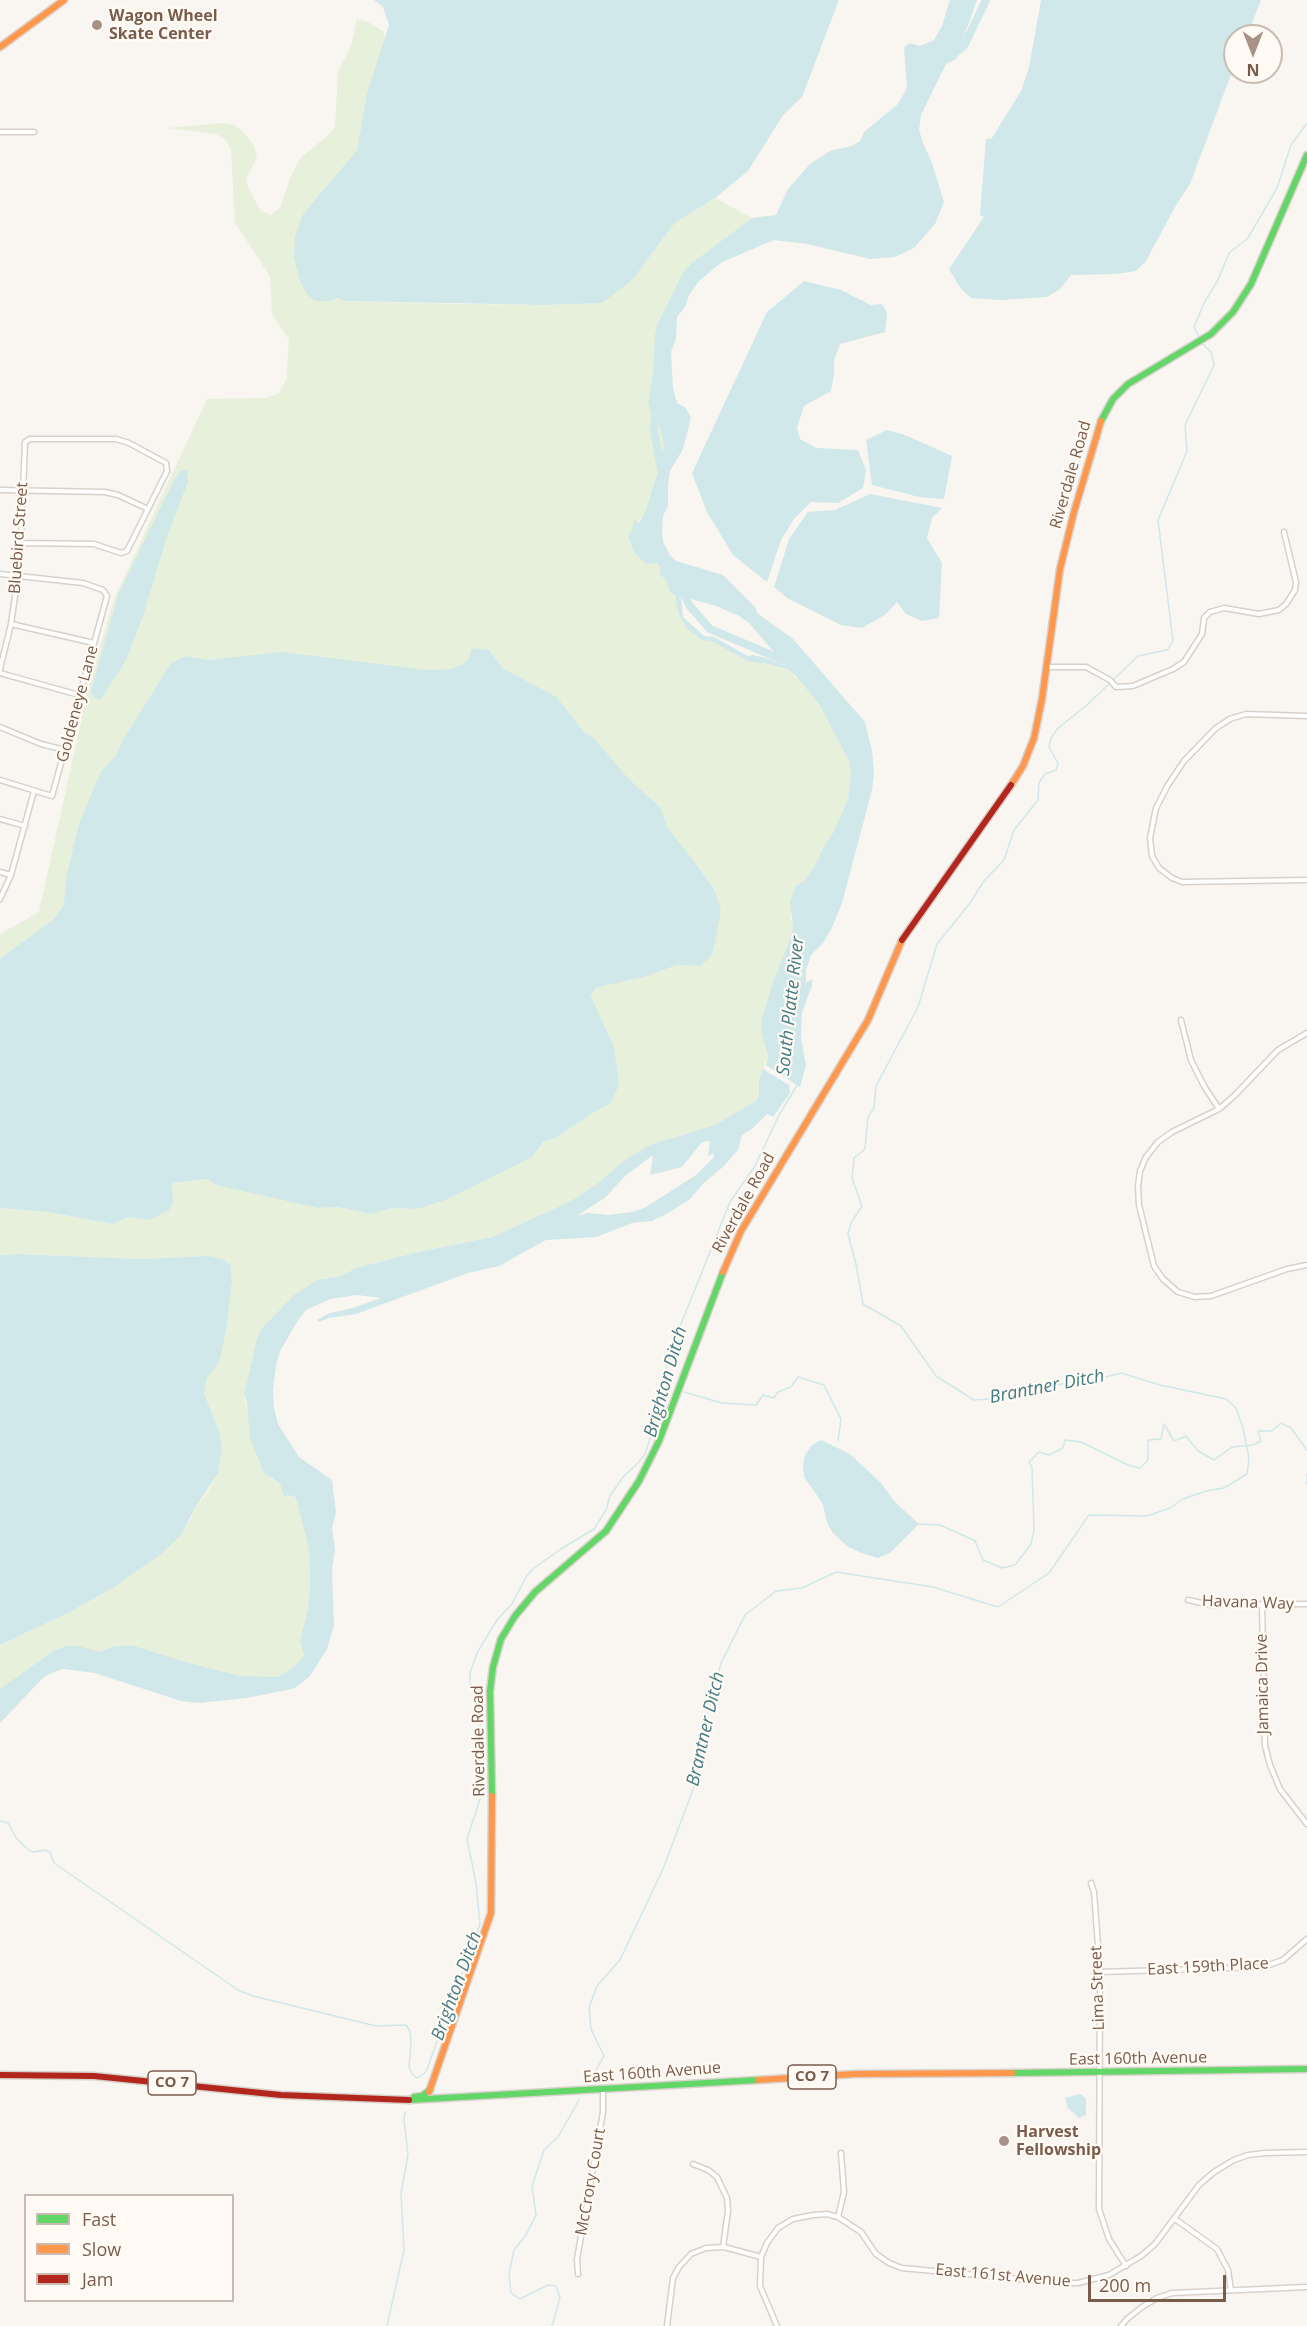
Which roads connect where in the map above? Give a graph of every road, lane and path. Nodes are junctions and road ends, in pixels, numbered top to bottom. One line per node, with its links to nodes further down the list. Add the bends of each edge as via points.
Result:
1 (64, 0): 2 (street)
2 (0, 47)
3 (0, 132): 4 (street)
4 (34, 132)
5 (1307, 155): 15 (street, Riverdale Road, via 1251,284 1233,312 1201,341 1128,384 1103,415 1060,569)
6 (0, 490): 7 (street)
7 (23, 491): 8 (street, via 105,492); 8 (street, Bluebird Street, via 25,442 30,439 116,439 166,463 167,469); 10 (street, Bluebird Street)
8 (148, 509): 10 (street, via 125,552 94,544)
9 (1284, 532): 15 (street, via 1296,582 1295,590 1279,610 1245,613 1224,608 1210,612 1204,618 1202,634 1184,662 1133,686 1116,687 1086,668)
10 (21, 543): 12 (street, Bluebird Street)
11 (0, 574): 12 (street)
12 (18, 575): 13 (street, Bluebird Street); 14 (street, Goldeneye Lane, via 76,581 107,594)
13 (11, 624): 14 (street); 16 (street, Bluebird Street)
14 (94, 643): 17 (street, Goldeneye Lane)
15 (1047, 667): 43 (street, Riverdale Road, via 1035,730 1023,766 901,941 868,1020 741,1231 646,1468 606,1531 535,1592 501,1640 490,1691 494,1842 491,1913)
16 (0, 671): 17 (street)
17 (80, 696): 20 (street, Goldeneye Lane)
18 (1307, 716): 27 (street, via 1253,714 1230,719 1211,732 1184,761 1160,800 1150,838 1152,856 1158,866 1172,878 1188,883)
19 (0, 727): 20 (street)
20 (65, 750): 22 (street, Goldeneye Lane, via 52,796)
21 (0, 780): 22 (street)
22 (34, 791): 24 (street)
23 (0, 819): 24 (street)
24 (25, 826): 26 (street)
25 (0, 872): 26 (street)
26 (11, 875): 28 (street)
27 (1307, 880)
28 (0, 899)
29 (1181, 1020): 31 (street, via 1191,1060)
30 (1307, 1033): 31 (street, via 1278,1050)
31 (1219, 1108): 32 (street, via 1164,1137 1146,1157 1140,1171 1138,1199 1157,1271 1173,1288 1190,1296 1206,1297)
32 (1307, 1265)
33 (1188, 1600): 34 (street, Havana Way, via 1211,1605)
34 (1262, 1605): 35 (street, Havana Way); 36 (street, Jamaica Drive, via 1265,1746 1280,1789)
35 (1307, 1605)
36 (1307, 1824)
37 (1091, 1883): 39 (street, Lima Street)
38 (1307, 1939): 39 (street, East 159th Place, via 1284,1959 1265,1967)
39 (1100, 1972): 41 (street, Lima Street)
40 (1307, 2068): 41 (street, East 160th Avenue / CO 7)
41 (1100, 2073): 44 (street, East 160th Avenue / CO 7, via 855,2074); 54 (street, Lima Street, via 1099,2209 1108,2239)
42 (0, 2075): 46 (street, East 160th Avenue / CO 7, via 94,2076 281,2095)
43 (430, 2090): 45 (street, Riverdale Road); 46 (street, via 419,2097)
44 (603, 2090): 45 (street, East 160th Avenue / CO 7); 55 (street, McCrory Court, via 603,2112 577,2259)
45 (429, 2100): 46 (street, East 160th Avenue / CO 7)
46 (391, 2101)
47 (1307, 2152): 51 (street, East 161st Avenue, via 1265,2153 1234,2160 1199,2185)
48 (841, 2153): 50 (street, via 844,2192)
49 (693, 2164): 52 (street, via 717,2176 727,2198)
50 (838, 2217): 53 (street, via 813,2214 794,2219 778,2228); 54 (street, East 161st Avenue, via 861,2232 876,2254 902,2268 1062,2283 1093,2280)
51 (1175, 2219): 54 (street, East 161st Avenue, via 1155,2244); 57 (street, via 1216,2249 1228,2270)
52 (723, 2247): 53 (street); 58 (street, via 706,2247 691,2254 679,2267 673,2278)
53 (761, 2257): 59 (street, via 760,2286)
54 (1126, 2266)
55 (578, 2274)
56 (1307, 2287): 57 (street)
57 (1231, 2290): 60 (street, via 1172,2293 1157,2298)
58 (666, 2326)
59 (777, 2326)
60 (1121, 2326)

